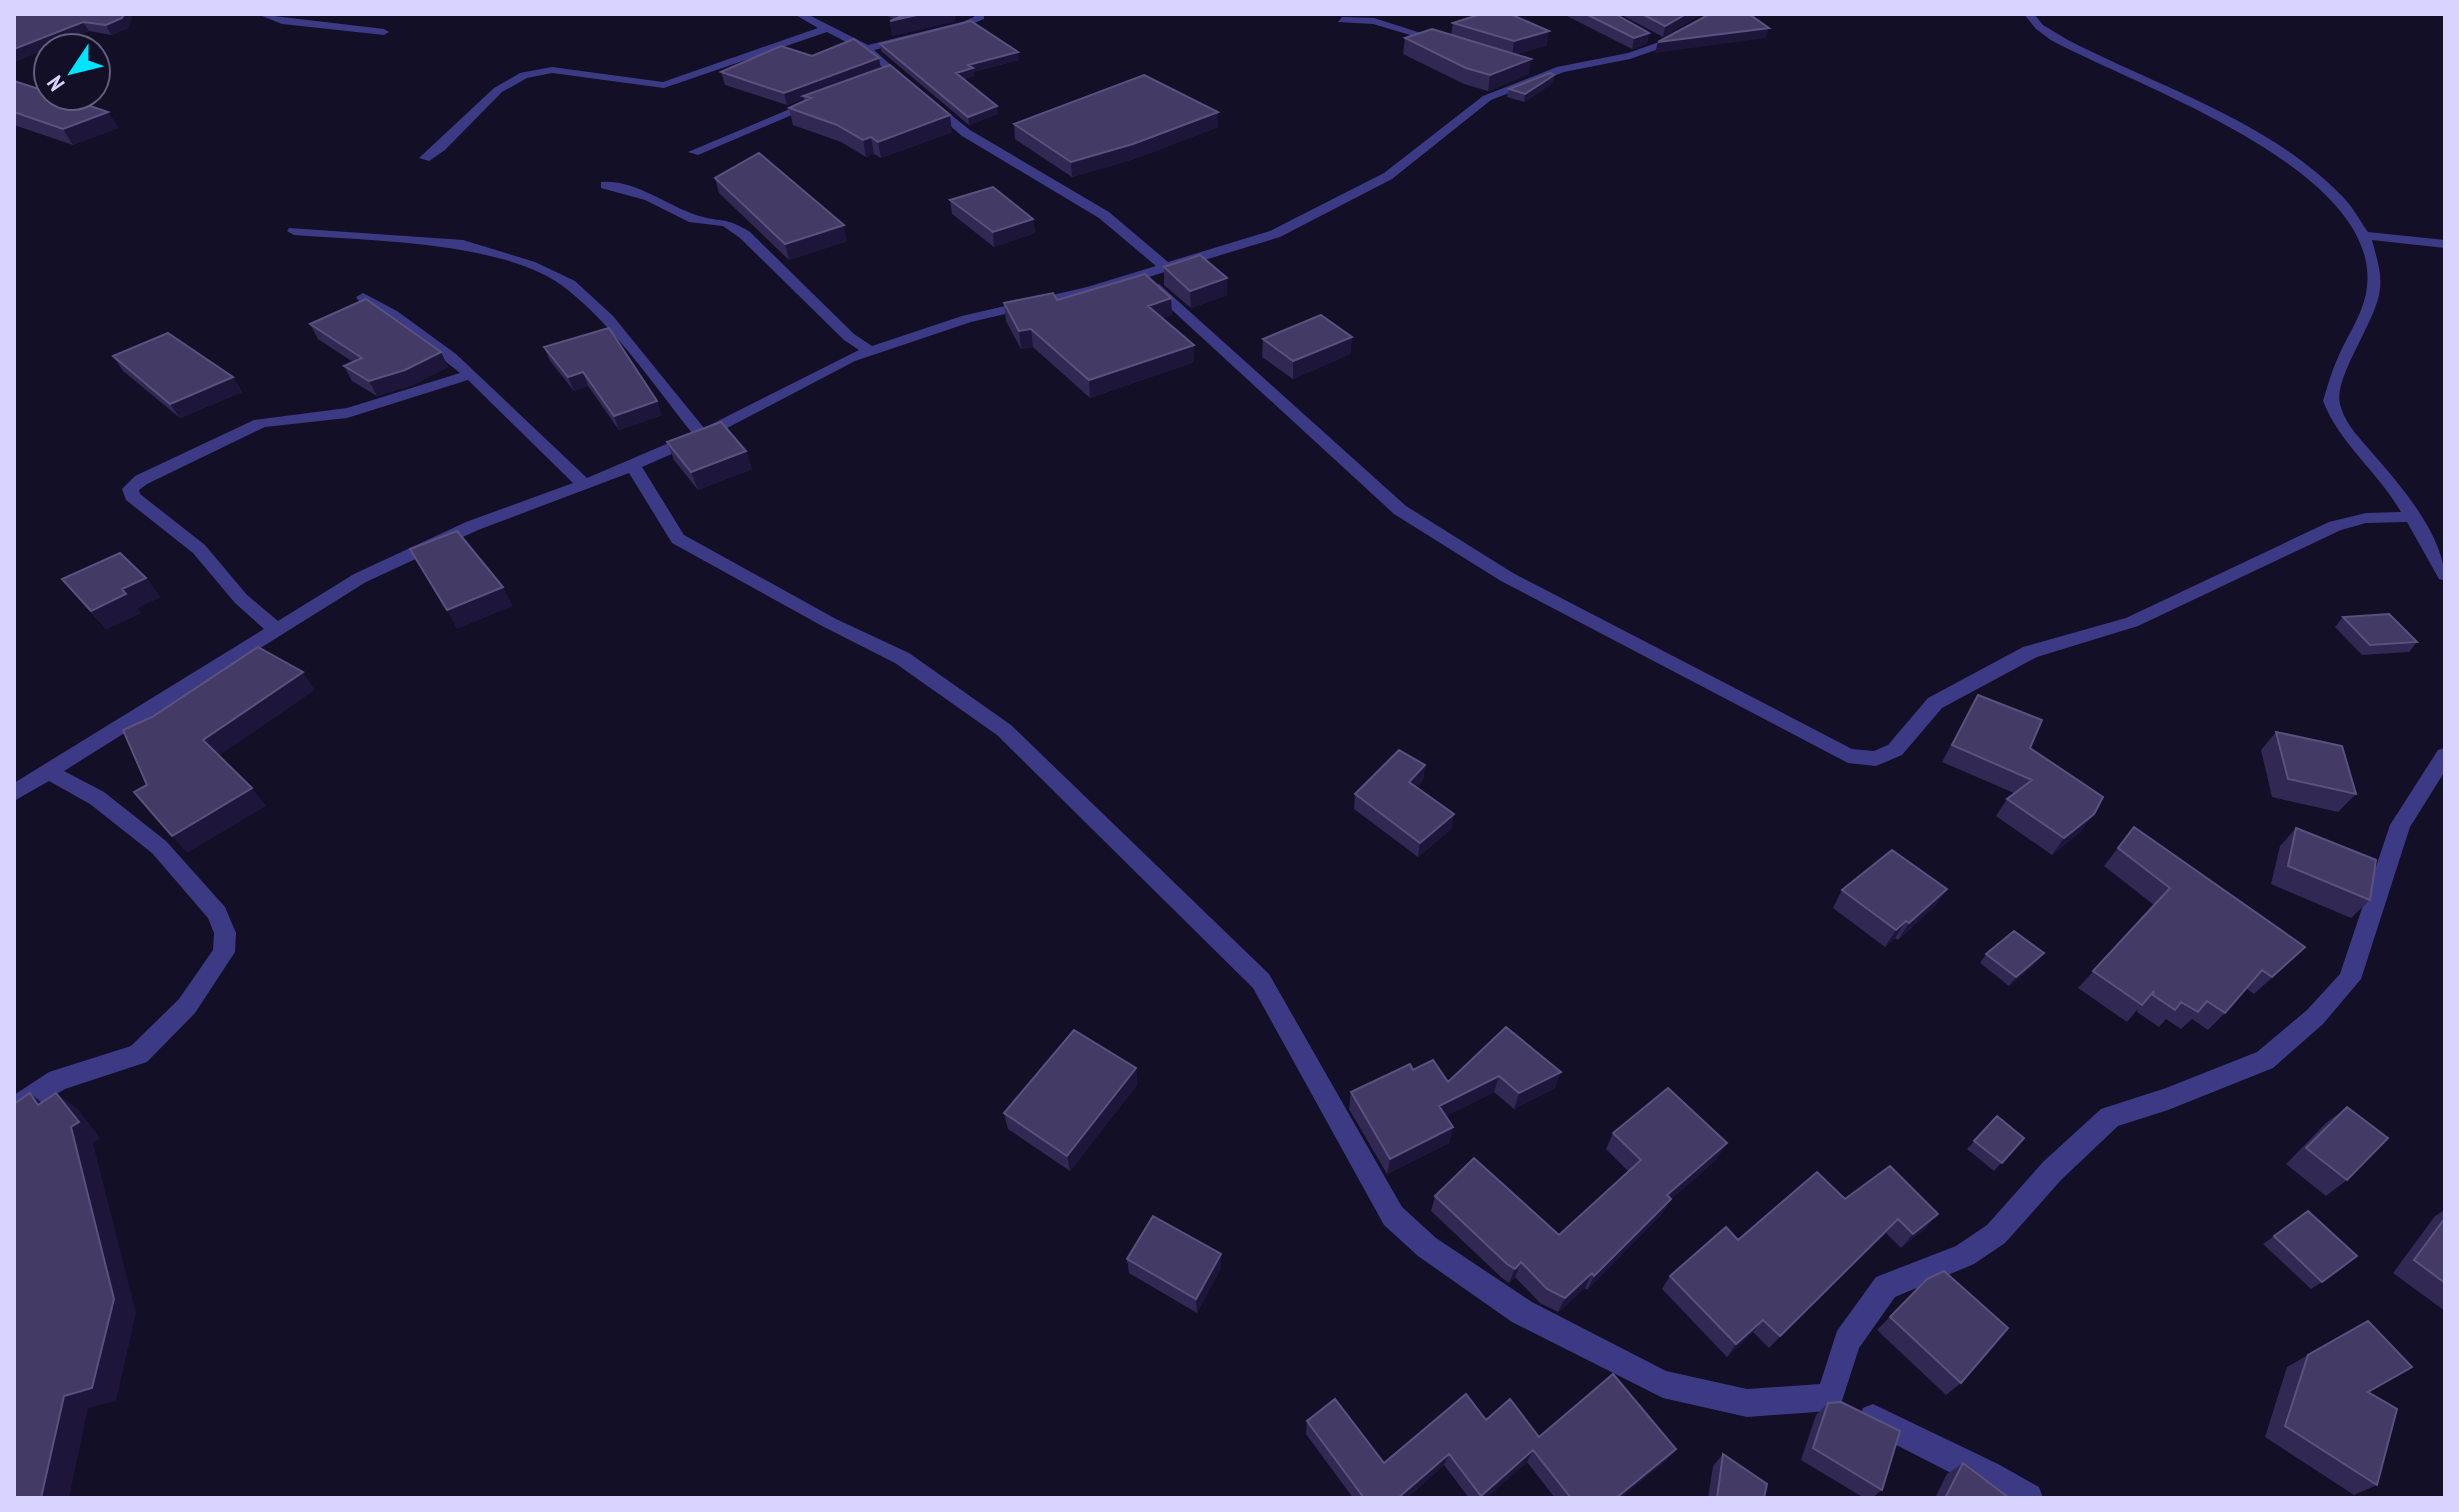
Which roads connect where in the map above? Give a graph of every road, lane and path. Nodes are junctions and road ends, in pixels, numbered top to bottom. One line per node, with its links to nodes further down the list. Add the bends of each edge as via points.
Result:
1 (262, 14): 8 (street, via 282,21)
2 (799, 14): 7 (street)
3 (979, 14): 12 (street, via 965,25 895,38)
4 (1715, 14): 10 (street)
5 (2029, 14): 20 (street, via 2060,40 2258,137 2325,186)
6 (1342, 20): 11 (street, via 1374,21)
7 (826, 29): 12 (street); 17 (street, via 664,85 552,70 524,75 498,90)
8 (384, 32)
9 (1649, 34): 10 (street)
10 (1663, 44): 22 (street, via 1630,56 1540,71 1487,98 1388,176 1344,201 1275,234)
11 (1452, 45)
12 (867, 49): 13 (street)
13 (893, 73): 14 (street); 22 (street, via 966,133 1104,215)
14 (878, 78)
15 (833, 93): 16 (street)
16 (694, 152)
17 (425, 158)
18 (605, 185): 25 (street, via 649,197 694,219 726,223)
19 (294, 231): 27 (street, via 463,244 570,284 608,319)
20 (2368, 236): 21 (street); 30 (street, via 2375,278 2370,310 2345,356 2331,401 2341,426 2384,473)
21 (2444, 245)
22 (1166, 268): 23 (street)
23 (1141, 275): 25 (street, via 967,319); 30 (street, via 1400,510 1507,577 1848,756 1876,759 1895,750 1935,703 2030,652 2132,622 2335,526 2366,518)
24 (363, 297): 26 (street, via 396,314)
25 (870, 351): 27 (street)
26 (469, 375): 29 (street); 32 (street, via 352,412 260,423 130,489 199,549 241,599)
27 (702, 435): 28 (street)
28 (632, 465): 29 (street); 37 (street, via 678,539 902,658 1004,730 1261,981 1393,1216 1427,1247 1522,1312 1663,1384 1747,1403)
29 (584, 484): 32 (street, via 472,526 360,578)
30 (2412, 517): 31 (street)
31 (2445, 575)
32 (277, 630): 34 (street)
33 (2445, 755): 37 (street, via 2400,825 2350,979 2315,1017 2265,1060 2110,1117 1996,1234 1965,1255 1886,1287 1847,1341)
34 (50, 773): 35 (street); 36 (street, via 97,798 159,847 217,913 225,933 224,952 187,1006 139,1054 58,1080)
35 (14, 793)
36 (14, 1108)
37 (1830, 1397): 38 (street)
38 (2028, 1498)

